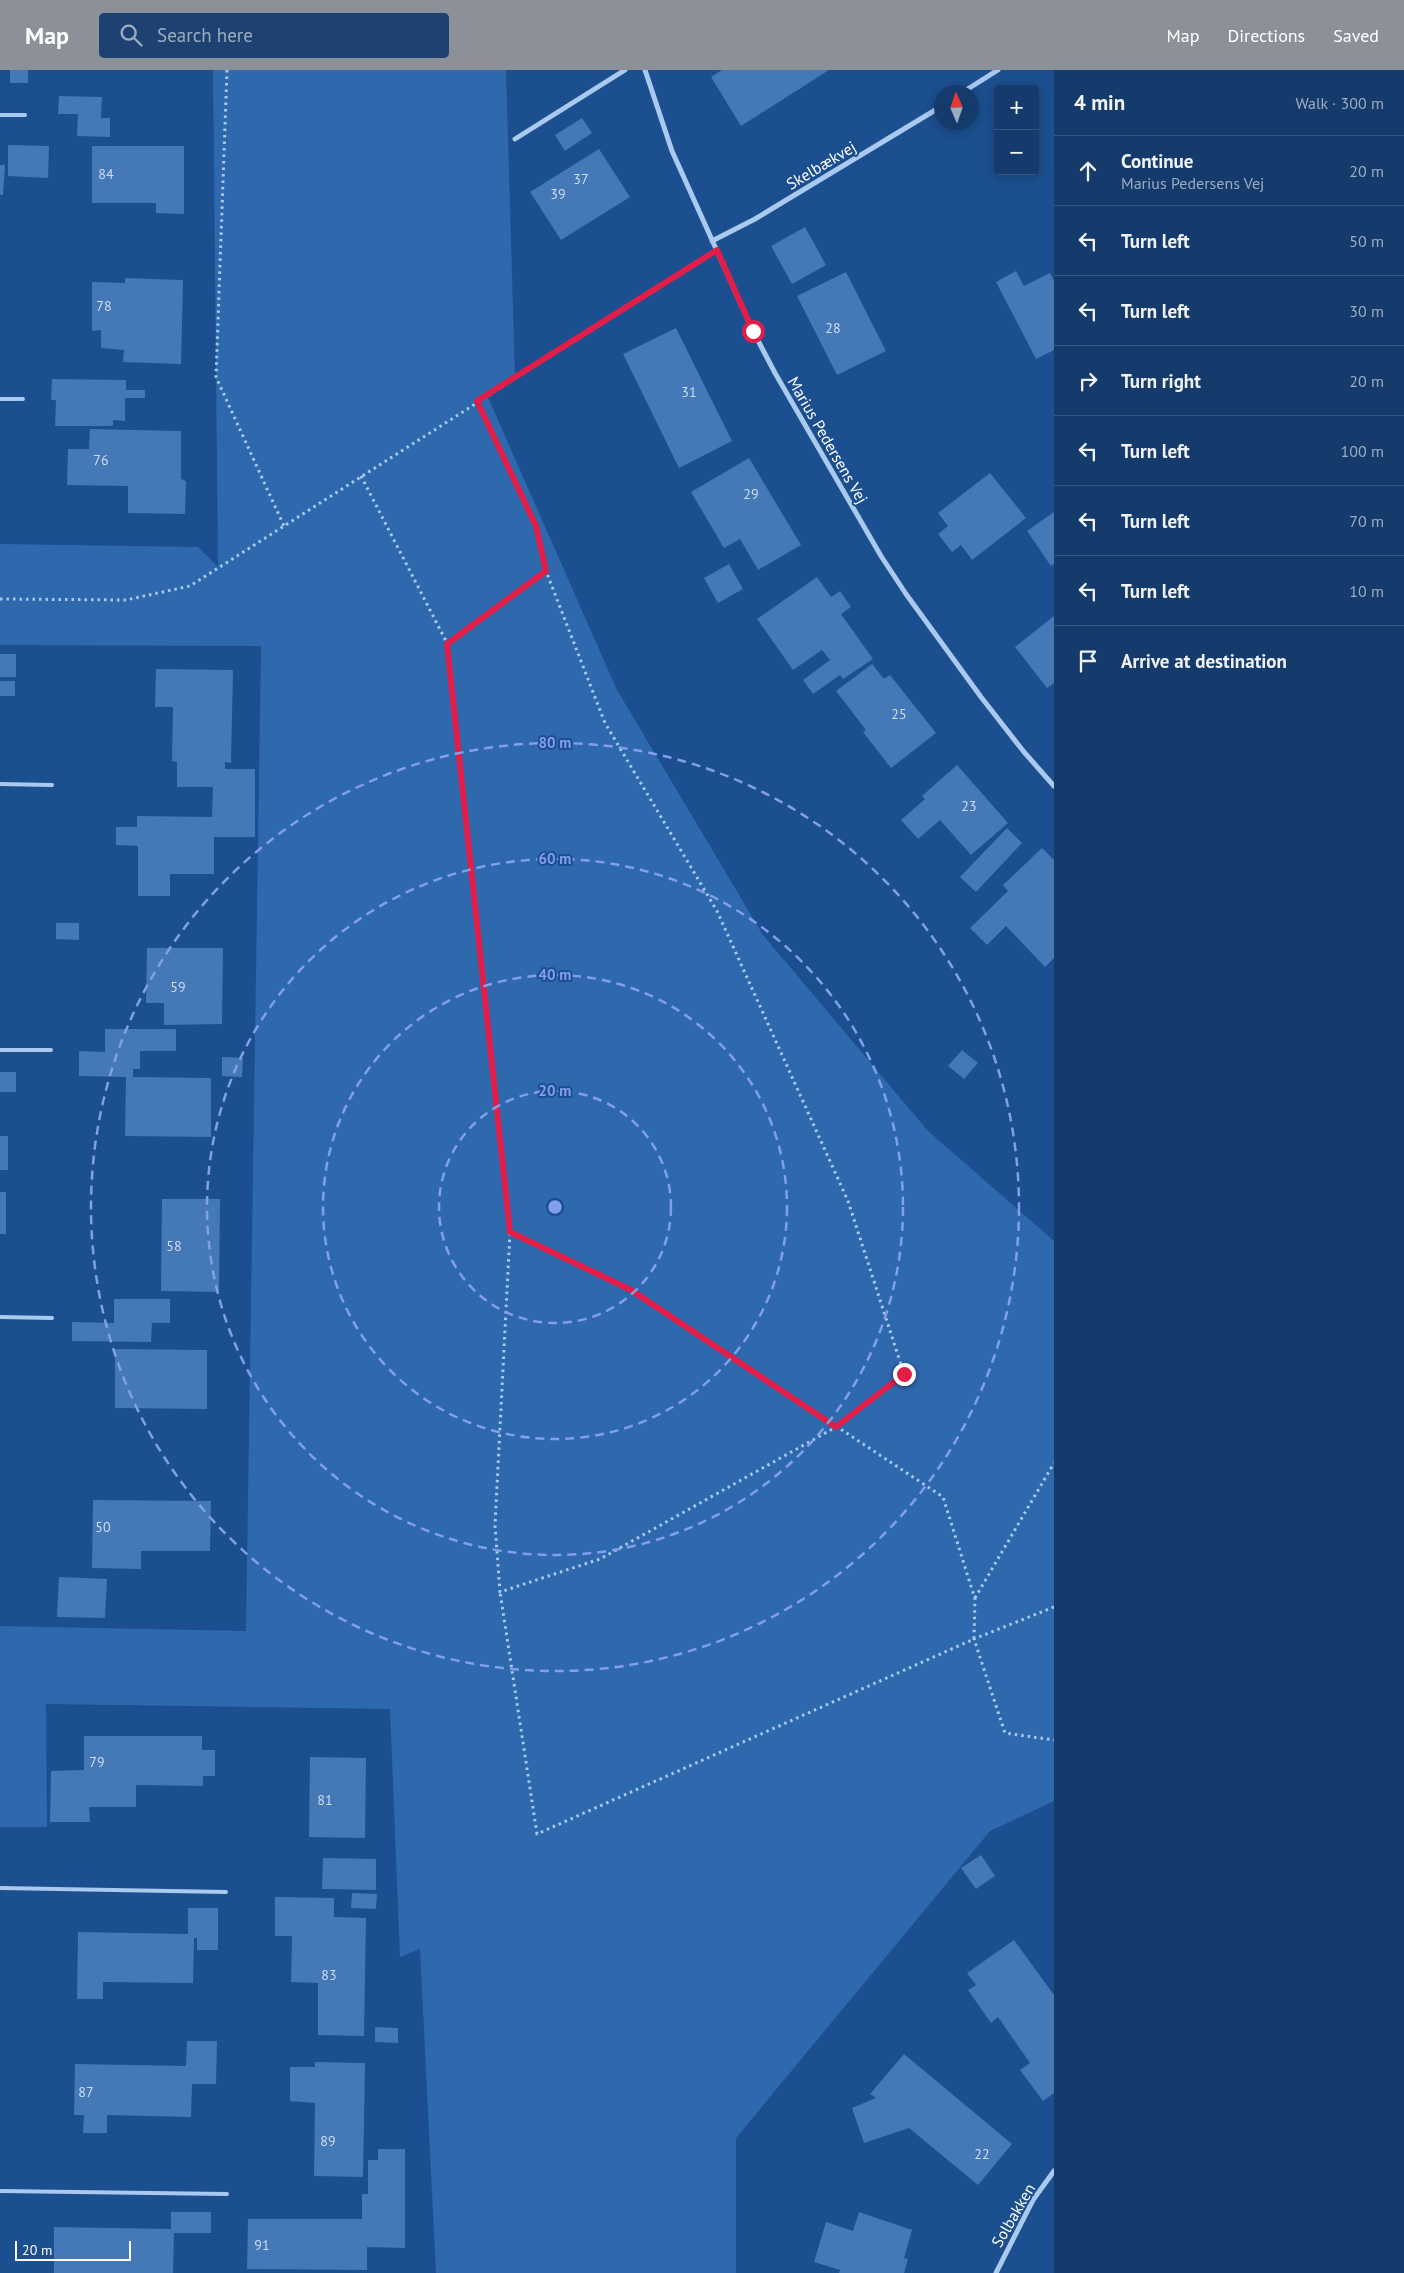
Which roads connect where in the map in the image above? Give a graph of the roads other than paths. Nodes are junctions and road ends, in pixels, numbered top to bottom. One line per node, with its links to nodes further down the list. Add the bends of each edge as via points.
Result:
1 (624, 70): 8 (street)
2 (645, 70): 9 (street, Marius Pedersens Vej, via 672,151)
3 (998, 70): 4 (street)
4 (974, 85)
5 (934, 111): 9 (street, Skelbækvej, via 755,219)
6 (0, 115): 7 (lane)
7 (25, 115)
8 (515, 139)
9 (712, 241): 14 (street, Marius Pedersens Vej, via 775,373 881,556 981,697)
10 (0, 399): 11 (lane)
11 (23, 399)
12 (0, 784): 13 (lane)
13 (52, 785)
14 (1054, 786)
15 (0, 1050): 16 (lane)
16 (51, 1050)
17 (0, 1317): 18 (lane)
18 (52, 1318)
19 (0, 1888): 20 (lane)
20 (226, 1892)
21 (1054, 2171): 24 (street, Solbakken, via 1025,2214)
22 (0, 2191): 23 (lane)
23 (227, 2194)
24 (996, 2273)

